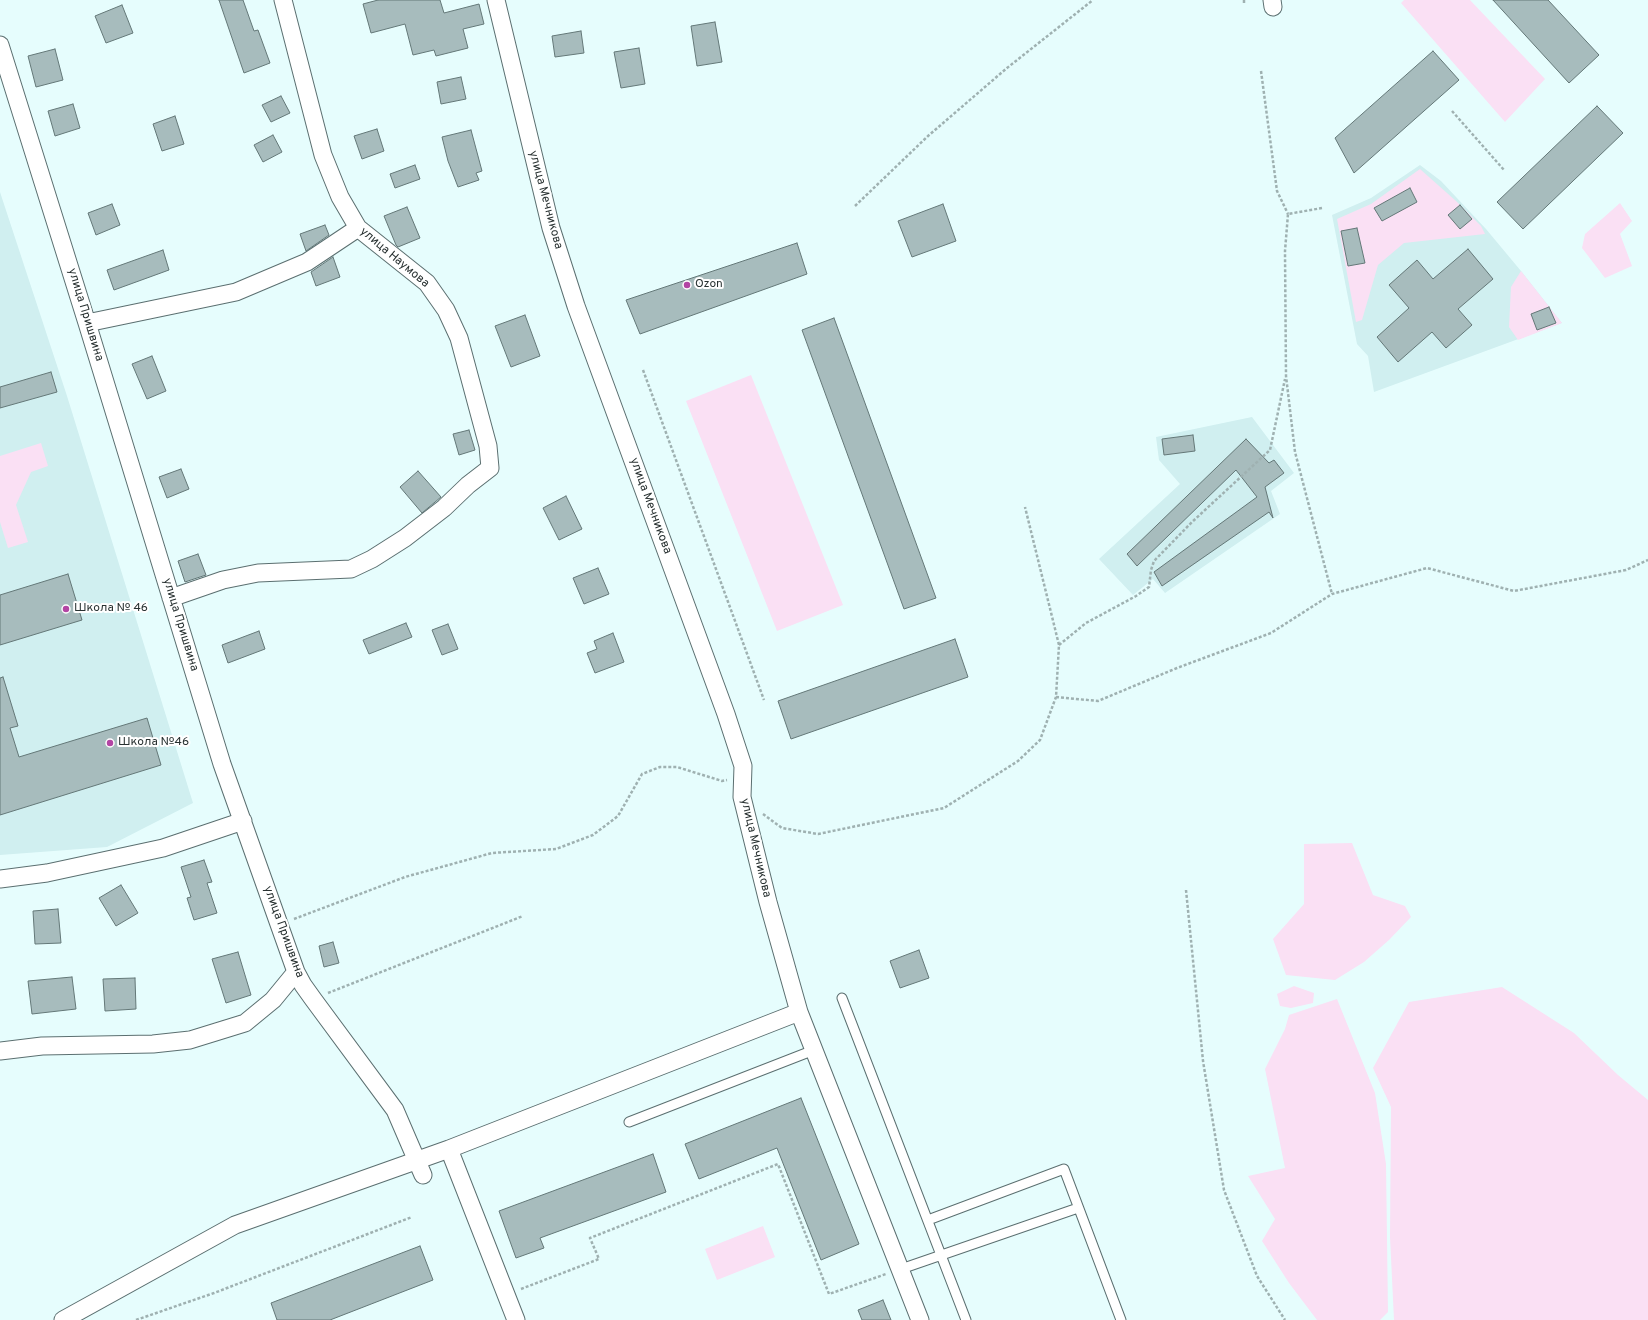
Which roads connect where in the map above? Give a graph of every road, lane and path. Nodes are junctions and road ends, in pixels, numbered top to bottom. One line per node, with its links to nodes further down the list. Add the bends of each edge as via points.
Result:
1 (283, 0): 13 (street, улица Наумова, via 323,155 340,197)
2 (496, 0): 24 (street, улица Мечникова, via 551,228 579,313)
3 (1093, 0): 10 (path, via 1007,68 928,136)
4 (1244, 0): 5 (path)
5 (1244, 4)
6 (0, 45): 14 (street, улица Пришвина)
7 (1261, 70): 12 (path, via 1277,191)
8 (1452, 111): 9 (path)
9 (1504, 170)
10 (855, 206)
11 (1322, 208): 12 (path)
12 (1288, 214): 16 (path, via 1285,251)
13 (358, 228): 14 (street, via 307,262 236,292); 20 (street, улица Наумова, via 427,283 446,310 459,338 488,446 490,468 405,538 351,569 258,573 222,580)
14 (87, 323): 20 (street, улица Пришвина)
15 (643, 370): 23 (path)
16 (1286, 376): 19 (path, via 1295,452); 21 (path, via 1270,450 1154,561 1149,587 1086,623)
17 (1025, 507): 21 (path)
18 (1648, 560): 19 (path, via 1626,570 1514,591 1427,568)
19 (1332, 594): 22 (path, via 1271,633 1177,668 1098,702)
20 (171, 598): 26 (street, улица Пришвина, via 222,764)
21 (1059, 645): 22 (path)
22 (1056, 697): 25 (path, via 1040,740 1018,761 944,808 818,834 782,828)
23 (764, 700)
24 (743, 766): 30 (path, via 737,777 722,781 677,767 660,767 642,774 618,816 593,834 556,849 492,853 405,877); 34 (street, улица Мечникова, via 742,797)
25 (763, 813)
26 (243, 821): 27 (street, via 163,848 47,873); 30 (street, улица Пришвина)
27 (0, 880)
28 (1186, 890): 52 (path, via 1203,1062 1224,1190 1258,1276)
29 (524, 916): 33 (path)
30 (280, 924): 31 (street, улица Пришвина)
31 (296, 972): 33 (street, улица Пришвина); 36 (street, via 273,1000 245,1023 190,1040 153,1044 42,1046)
32 (842, 998): 42 (lane)
33 (313, 999): 39 (street, улица Пришвина, via 395,1110)
34 (799, 1012): 35 (street, улица Мечникова); 38 (street)
35 (814, 1050): 37 (lane); 44 (street, улица Мечникова)
36 (0, 1051)
37 (630, 1122)
38 (449, 1149): 39 (street); 45 (street)
39 (420, 1168): 46 (street, via 235,1225)
40 (1078, 1208): 42 (lane, via 1064,1169); 43 (lane); 51 (lane)
41 (412, 1217): 47 (path)
42 (928, 1220): 43 (lane)
43 (941, 1255): 44 (lane); 50 (lane)
44 (901, 1268): 45 (path, via 829,1294 778,1164 590,1238 599,1259); 49 (street, улица Мечникова)
45 (506, 1295): 48 (street)
46 (63, 1320)
47 (136, 1320)
48 (516, 1320)
49 (920, 1320)
50 (966, 1320)
51 (1121, 1320)
52 (1285, 1320)

